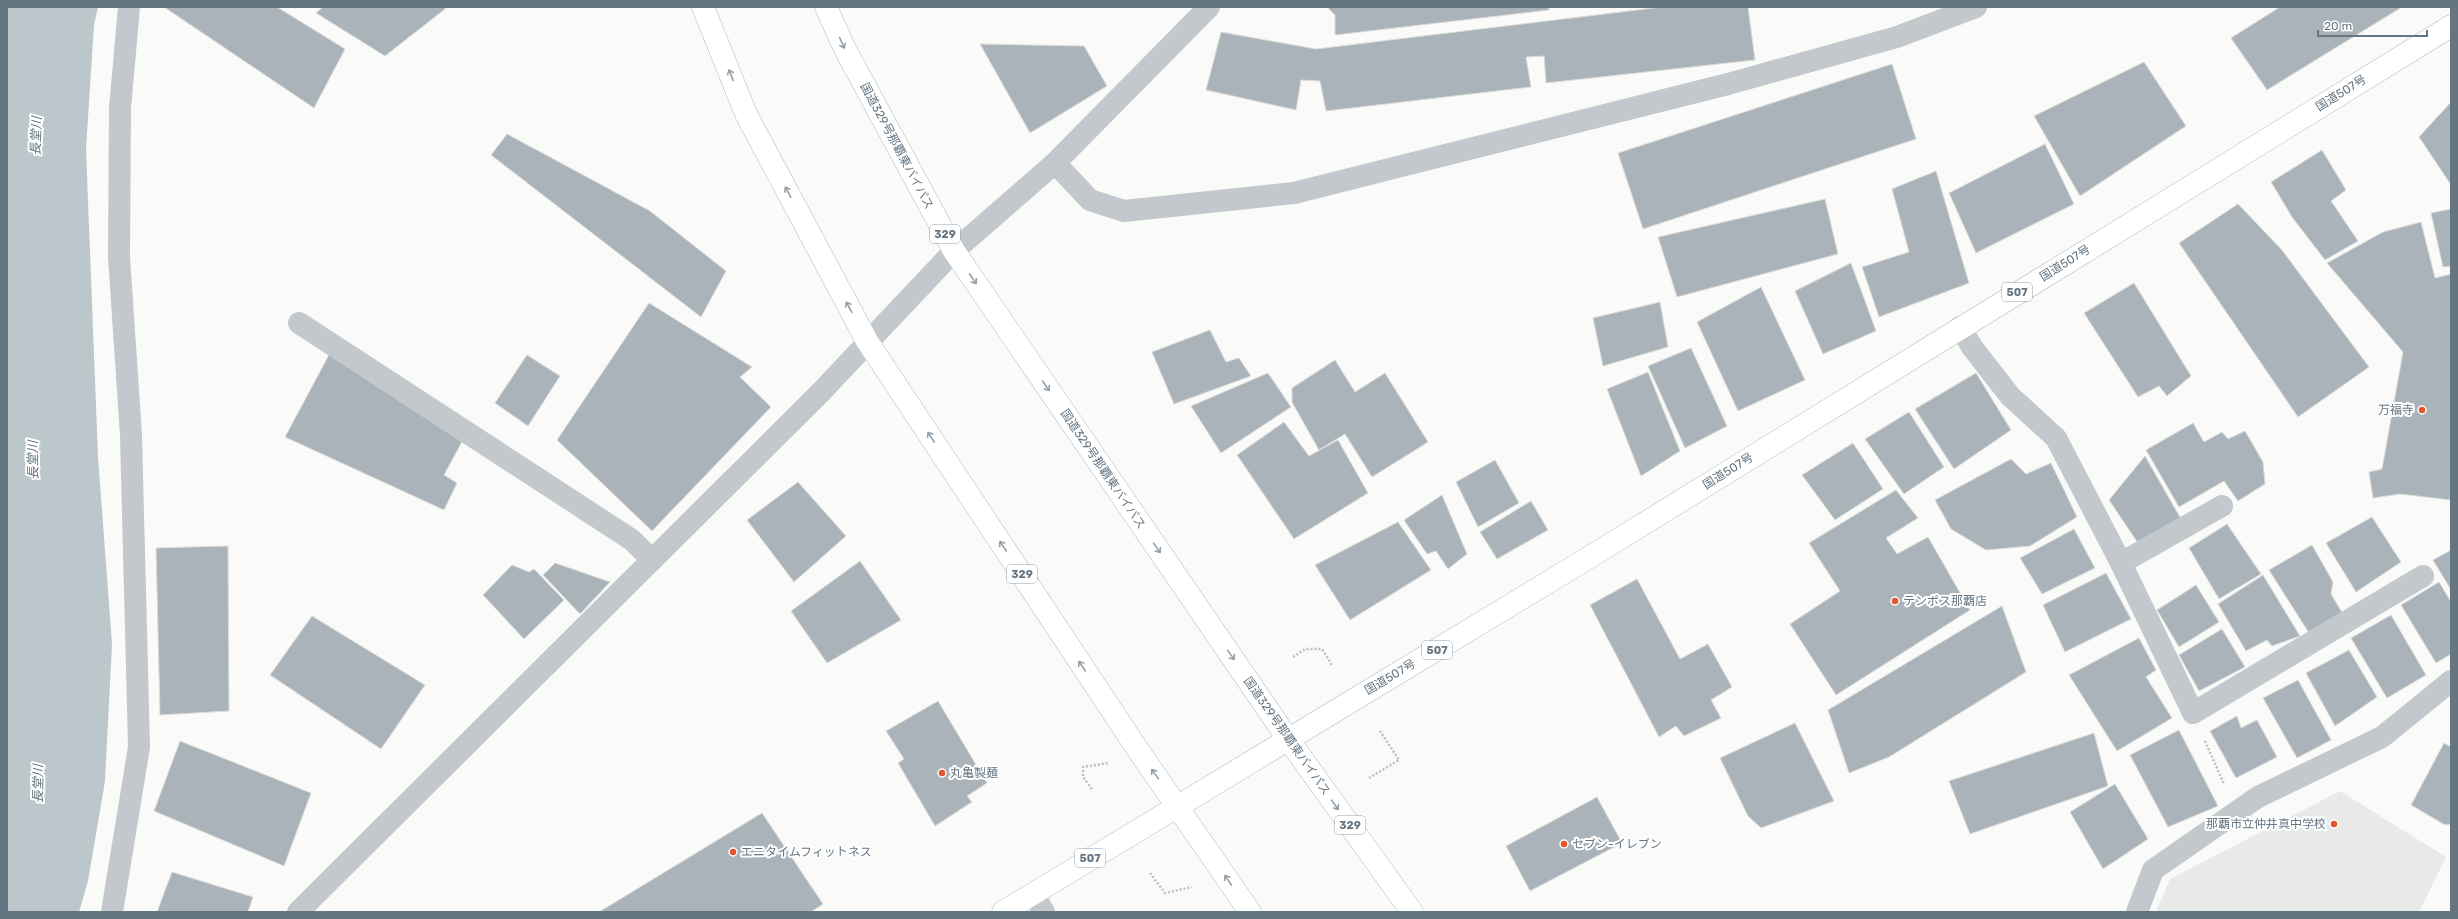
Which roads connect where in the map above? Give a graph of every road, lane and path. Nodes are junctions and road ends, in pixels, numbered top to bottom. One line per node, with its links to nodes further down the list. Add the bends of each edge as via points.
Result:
1 (129, 7): 30 (street, via 120,108 120,257 130,435 139,747)
2 (703, 7): 11 (highway, 329, one-way to 2, via 746,114)
3 (826, 7): 8 (highway, 国道329号那覇東バイパス / 329, one-way to 8, via 845,49)
4 (1209, 7): 7 (street)
5 (1976, 7): 7 (street, via 1897,37 1728,84 1294,193 1124,211 1090,200)
6 (2451, 26): 10 (highway, 国道507号 / 507)
7 (1055, 163): 8 (street)
8 (954, 251): 11 (street); 21 (highway, 国道329号那覇東バイパス / 329, one-way to 21)
9 (299, 323): 13 (street, via 632,540)
10 (1960, 327): 14 (street, via 1972,347 2010,396 2056,438); 21 (highway, 国道507号 / 507, via 1585,560)
11 (867, 341): 13 (street, via 821,392); 25 (highway, 329, one-way to 11)
12 (2222, 506): 14 (street)
13 (652, 560): 31 (street)
14 (2121, 563): 19 (street)
15 (2422, 576): 19 (street)
16 (1293, 657): 17 (path, via 1305,649 1322,649)
17 (1332, 665)
18 (2451, 681): 26 (street, via 2382,737 2258,797)
19 (2193, 713): 26 (path)
20 (1380, 731): 23 (path, via 1399,760)
21 (1288, 739): 25 (highway, 国道507号 / 507); 34 (highway, 国道329号那覇東バイパス / 329, one-way to 34)
22 (1116, 762): 24 (path, via 1083,767 1082,777)
23 (1369, 778)
24 (1092, 789)
25 (1177, 806): 29 (highway, 国道507号 / 507); 33 (highway, 329, one-way to 25)
26 (2236, 812): 35 (street, via 2153,870)
27 (1150, 873): 28 (path, via 1165,894)
28 (1192, 886)
29 (1039, 903): 32 (highway, 国道507号 / 507)
30 (112, 912)
31 (298, 912)
32 (1003, 912)
33 (1250, 912)
34 (1412, 912)
35 (2137, 912)

